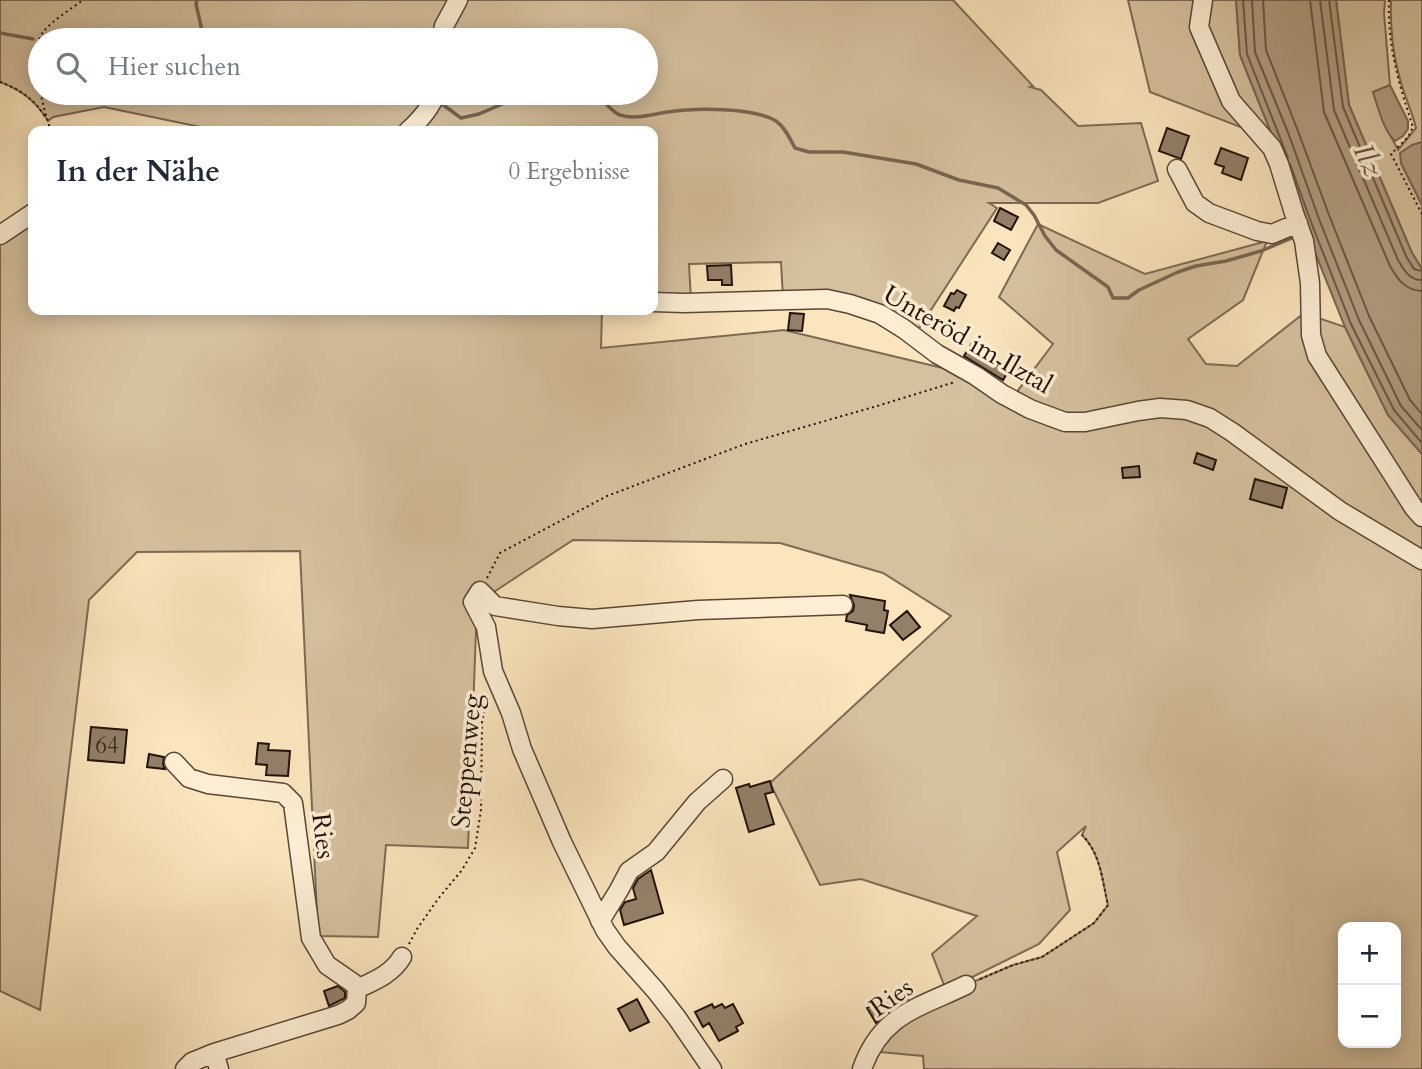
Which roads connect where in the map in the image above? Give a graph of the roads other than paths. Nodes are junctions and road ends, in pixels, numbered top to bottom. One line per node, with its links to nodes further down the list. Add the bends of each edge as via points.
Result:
1 (458, 0): 3 (street)
2 (1203, 0): 8 (street, via 1199,27 1204,39 1231,101 1272,148)
3 (444, 28)
4 (430, 105): 5 (street)
5 (413, 126)
6 (1177, 169): 8 (street, via 1195,202 1209,213 1272,234)
7 (28, 216): 9 (street)
8 (1298, 223): 11 (street, via 1309,272 1311,335 1317,356)
9 (0, 235)
10 (658, 302): 12 (street, Unteröd im Ilztal, via 827,299 880,314 1002,394 1065,422 1160,408 1187,410 1232,432 1340,511)
11 (1422, 516)
12 (1422, 560)
13 (844, 605): 16 (street, via 592,619 495,606 480,591 473,602 486,627 493,671 538,788)
14 (174, 762): 19 (street, Ries, via 189,778 208,785 284,793 293,803 311,938 327,965)
15 (723, 779): 16 (street, via 697,802 656,852 629,871)
16 (600, 921): 22 (street)
17 (402, 957): 19 (street, via 389,972)
18 (967, 985): 23 (street, Ries, via 924,1002 885,1028)
19 (356, 989): 20 (street, via 356,1003 348,1010)
20 (216, 1061): 21 (street, via 192,1062)
21 (185, 1069)
22 (712, 1069)
23 (862, 1069)

